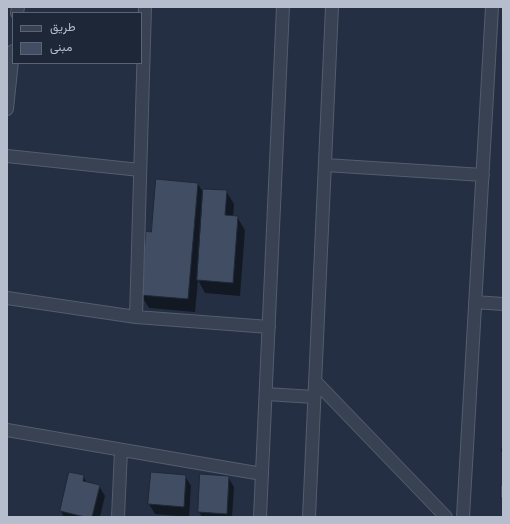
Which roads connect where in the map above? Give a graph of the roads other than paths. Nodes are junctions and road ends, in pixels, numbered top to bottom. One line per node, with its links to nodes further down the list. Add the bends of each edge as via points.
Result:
1 (145, 7): 9 (street)
2 (283, 7): 15 (street)
3 (332, 7): 8 (street)
4 (492, 7): 10 (street)
5 (12, 61): 6 (street)
6 (7, 109)
7 (7, 156): 9 (street)
8 (325, 165): 10 (street); 16 (street)
9 (140, 170): 14 (street)
10 (483, 175): 12 (street)
11 (7, 298): 14 (street)
12 (475, 302): 13 (street); 26 (street)
13 (503, 304)
14 (136, 317): 15 (street)
15 (269, 327): 17 (street)
16 (315, 381): 18 (street); 25 (street)
17 (266, 394): 18 (street); 21 (street)
18 (314, 398): 24 (street)
19 (7, 430): 20 (street)
20 (121, 450): 21 (street); 22 (street)
21 (262, 474): 23 (street)
22 (118, 517)
23 (260, 517)
24 (309, 517)
25 (446, 517)
26 (463, 517)

